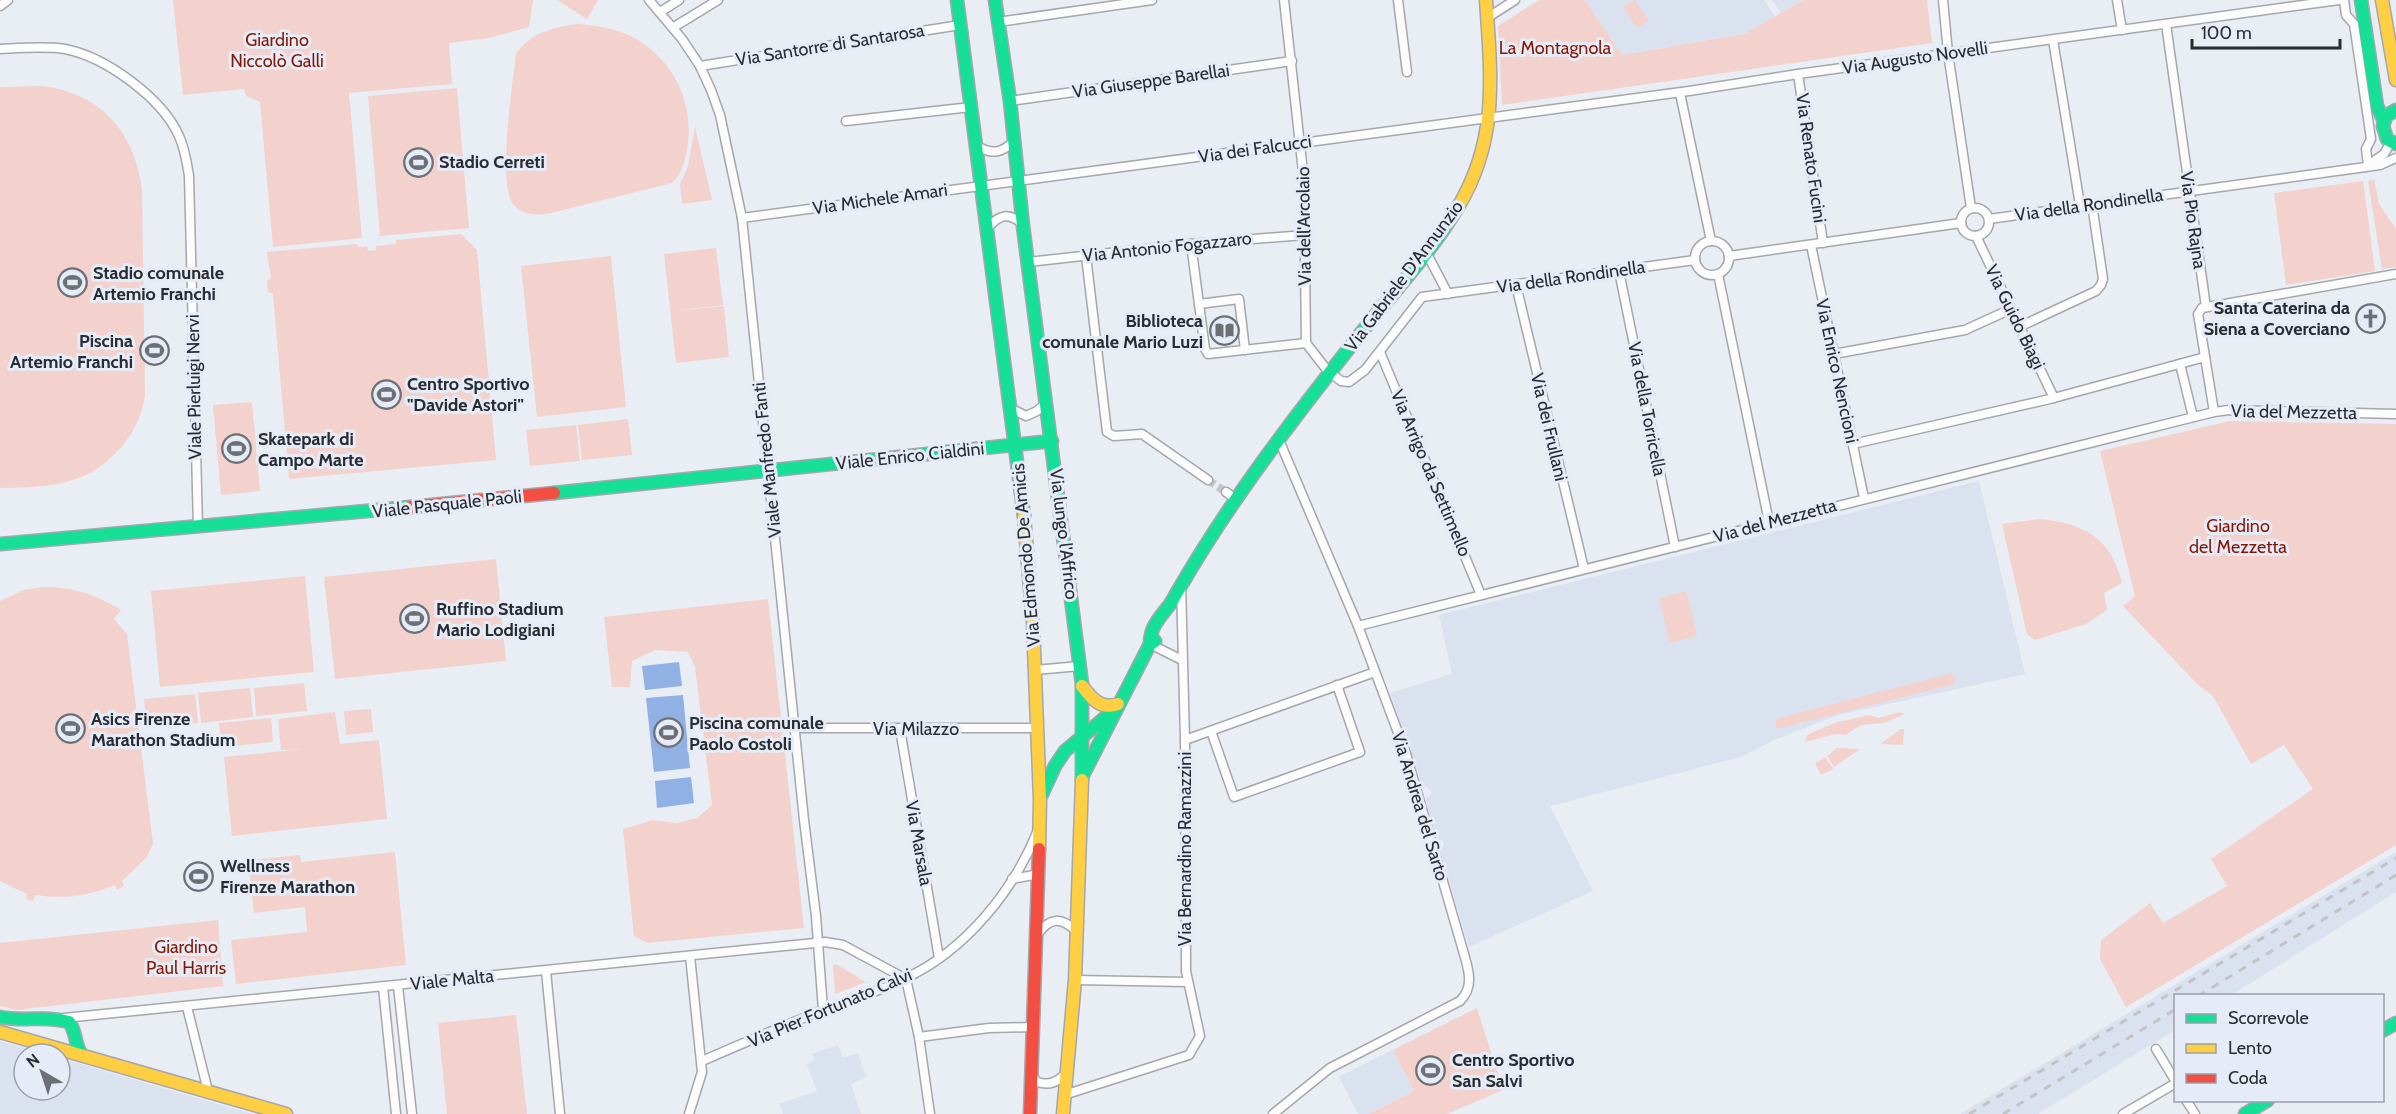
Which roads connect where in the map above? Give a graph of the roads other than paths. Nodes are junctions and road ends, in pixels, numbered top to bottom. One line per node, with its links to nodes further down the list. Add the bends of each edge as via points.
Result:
1 (8, 0): 18 (street)
2 (649, 0): 19 (street, Viale Manfredo Fanti)
3 (679, 0): 19 (street)
4 (718, 0): 24 (street)
5 (957, 0): 23 (street, Via Edmondo De Amicis)
6 (995, 0): 21 (street, Via lungo l'Affrico)
7 (1152, 0): 21 (street)
8 (1284, 0): 29 (street, Via dell'Arcolaio)
9 (1398, 0): 31 (street)
10 (1486, 0): 20 (street, Via Gabriele D'Annunzio)
11 (1515, 0): 20 (street)
12 (1943, 0): 28 (street)
13 (2117, 0): 25 (street)
14 (2339, 0): 22 (street, Via Augusto Novelli)
15 (2344, 0): 46 (street, via 2346,15 2354,24 2371,139 2366,149)
16 (2361, 0): 40 (street, via 2377,106)
17 (2382, 0): 33 (street)
18 (0, 6)
19 (660, 12): 24 (street, Viale Manfredo Fanti)
20 (1487, 18): 38 (street, Via Gabriele D'Annunzio)
21 (998, 22): 35 (street, Via lungo l'Affrico)
22 (2166, 24): 25 (street, Via Augusto Novelli); 49 (street, Via Pio Rajna)
23 (960, 25): 30 (street, Via Santorre di Santarosa); 36 (street, Via Edmondo De Amicis)
24 (674, 27): 30 (street, Viale Manfredo Fanti)
25 (2122, 30): 26 (street, Via Augusto Novelli)
26 (2053, 40): 28 (street, Via Augusto Novelli); 51 (street)
27 (0, 49): 102 (street, Viale Pierluigi Nervi, via 65,50 99,61 151,99 179,135 189,176)
28 (1948, 53): 32 (street, Via Augusto Novelli); 52 (street)
29 (1292, 61): 35 (street, Via Giuseppe Barellai); 42 (street, Via dell'Arcolaio)
30 (700, 66): 53 (street, Viale Manfredo Fanti, via 720,115)
31 (1407, 72)
32 (1798, 74): 34 (street, Via Augusto Novelli); 61 (street, Via Renato Fucini)
33 (2396, 80)
34 (1680, 93): 38 (street, Via Augusto Novelli); 60 (street)
35 (1010, 101): 41 (street, Via lungo l'Affrico)
36 (971, 107): 39 (street); 44 (street, Via Edmondo De Amicis)
37 (2396, 110): 40 (street)
38 (1491, 118): 42 (street, Via dei Falcucci); 64 (street, Via Gabriele D'Annunzio, via 1472,183)
39 (846, 121)
40 (2384, 121): 43 (street, via 2383,132)
41 (1014, 141): 44 (street, via 997,152); 47 (street, Via lungo l'Affrico)
42 (1302, 143): 47 (street, Via dei Falcucci); 58 (street, Via dell'Arcolaio)
43 (2393, 143): 46 (street)
44 (977, 146): 48 (street, Via Edmondo De Amicis)
45 (2396, 158): 46 (street, Via della Rondinella, via 2385,164)
46 (2368, 165): 49 (street, Via della Rondinella)
47 (1019, 180): 48 (street, Via Michele Amari); 56 (street, Via lungo l'Affrico)
48 (982, 185): 53 (street, Via Michele Amari); 57 (street, Via Edmondo De Amicis)
49 (2189, 190): 50 (street, Via della Rondinella); 76 (street, Via Pio Rajna)
50 (2092, 204): 51 (street, Via della Rondinella); 78 (street, via 2102,285)
51 (2080, 205): 54 (street, Via della Rondinella)
52 (1971, 208): 54 (street, Via della Rondinella, via 1983,210); 55 (street, via 1963,214)
53 (742, 218): 96 (street, Viale Manfredo Fanti)
54 (1989, 219): 59 (street, Via della Rondinella, via 1986,230)
55 (1961, 224): 59 (street, via 1966,233); 61 (street)
56 (1023, 226): 57 (street, via 1005,215); 68 (street, Via lungo l'Affrico)
57 (988, 228): 88 (street, Via Edmondo De Amicis)
58 (1305, 236): 62 (street, Via Antonio Fogazzaro); 79 (street, Via dell'Arcolaio)
59 (1976, 236): 77 (street, Via Guido Biagi)
60 (1711, 241): 66 (street, via 1723,245); 67 (street, via 1699,247)
61 (1823, 243): 63 (street)
62 (1191, 244): 65 (street, Via Antonio Fogazzaro); 75 (street)
63 (1810, 244): 66 (street); 82 (street, Via Enrico Nencioni)
64 (1426, 252): 73 (street); 85 (street, Via Gabriele D'Annunzio)
65 (1086, 256): 68 (street, Via Antonio Fogazzaro); 97 (street, via 1107,432 1114,436 1142,434)
66 (1729, 256): 70 (street, via 1726,267)
67 (1695, 260): 69 (street, Via della Rondinella); 70 (street, via 1703,272)
68 (1028, 262): 87 (street, Via lungo l'Affrico)
69 (1619, 271): 72 (street, Via della Rondinella); 104 (street, Via della Torricella)
70 (1718, 274): 101 (street)
71 (2396, 274): 76 (street)
72 (1516, 285): 73 (street, Via della Rondinella); 105 (street, Via dei Frullani)
73 (1448, 294): 74 (street, Via della Rondinella)
74 (1422, 297): 81 (street, Via Gabriele D'Annunzio)
75 (1199, 304): 80 (street, via 1207,353); 80 (street, via 1239,299)
76 (2206, 307): 83 (street, Via Pio Rajna, via 2199,313)
77 (2011, 309): 78 (street, Via Guido Biagi); 82 (street, via 1965,330)
78 (2019, 327): 86 (street, Via Guido Biagi)
79 (1306, 343): 80 (street); 85 (street)
80 (1245, 350)
81 (1380, 352): 85 (street, Via Gabriele D'Annunzio, via 1353,380 1343,381); 107 (street, Via Arrigo da Settimello)
82 (1834, 354): 94 (street, Via Enrico Nencioni)
83 (2205, 357): 84 (street); 89 (street, Via Pio Rajna)
84 (2180, 364): 86 (street); 91 (street)
85 (1330, 373): 92 (street, Via Gabriele D'Annunzio)
86 (2054, 398): 94 (street)
87 (1047, 402): 88 (street, via 1026,416); 93 (street, Via lungo l'Affrico)
88 (1012, 409): 95 (street, Via Edmondo De Amicis)
89 (2214, 412): 90 (street, Via del Mezzetta); 91 (street, Via del Mezzetta)
90 (2396, 414)
91 (2193, 417): 99 (street, Via del Mezzetta)
92 (1279, 440): 100 (street, Via Gabriele D'Annunzio); 108 (street, Via Andrea del Sarto)
93 (1052, 441): 95 (street, Viale Enrico Cialdini); 111 (street, Via lungo l'Affrico)
94 (1853, 444): 99 (street, Via Enrico Nencioni)
95 (1016, 445): 96 (street, Viale Enrico Cialdini); 112 (street, Via Edmondo De Amicis, via 1027,539)
96 (768, 471): 102 (street, Viale Pasquale Paoli); 117 (street, Viale Manfredo Fanti)
97 (1208, 480)
98 (1226, 492): 100 (street)
99 (1864, 498): 101 (street, Via del Mezzetta)
100 (1237, 500): 106 (street, Via Gabriele D'Annunzio)
101 (1769, 522): 104 (street, Via del Mezzetta)
102 (198, 528): 103 (street, Viale Pasquale Paoli)
103 (0, 544)
104 (1675, 547): 105 (street, Via del Mezzetta)
105 (1584, 569): 107 (street, Via del Mezzetta)
106 (1181, 584): 109 (street, Via Gabriele D'Annunzio, via 1167,609 1168,617); 110 (street, Via Bernardino Ramazzini)
107 (1481, 595): 108 (street, Via del Mezzetta)
108 (1358, 626): 113 (street, Via Andrea del Sarto)
109 (1150, 644): 110 (street); 116 (street, Via Gabriele D'Annunzio)
110 (1182, 660): 122 (street, Via Bernardino Ramazzini)
111 (1080, 666): 112 (street); 114 (street, Via lungo l'Affrico)
112 (1035, 670): 118 (street, Via Edmondo De Amicis)
113 (1376, 672): 115 (street); 169 (street, Via Andrea del Sarto, via 1411,769 1468,968 1469,985 1460,1001 1330,1068)
114 (1082, 686): 116 (street, via 1102,706); 121 (street, Via lungo l'Affrico)
115 (1337, 686): 120 (street); 120 (street, via 1360,752 1234,798)
116 (1119, 703): 121 (street, Via Gabriele D'Annunzio); 123 (street, Via Gabriele D'Annunzio)
117 (795, 728): 119 (street, Via Milazzo); 130 (street, Viale Manfredo Fanti)
118 (1037, 728): 119 (street, Via Milazzo); 124 (street, Via Edmondo De Amicis)
119 (900, 729): 132 (street, Via Marsala)
120 (1211, 731): 122 (street)
121 (1083, 736): 123 (street, Via lungo l'Affrico); 124 (street, via 1058,760)
122 (1185, 740): 136 (street, Via Bernardino Ramazzini)
123 (1081, 778): 128 (street, Via lungo l'Affrico)
124 (1040, 800): 125 (street, Via Edmondo De Amicis)
125 (1040, 825): 126 (street, Via Edmondo De Amicis); 127 (street, Via Pier Fortunato Calvi)
126 (1039, 874): 127 (street); 129 (street, Via Edmondo De Amicis)
127 (1012, 879): 132 (street, Via Pier Fortunato Calvi, via 979,922)
128 (1076, 931): 129 (street, via 1061,920 1054,920); 135 (street, Via lungo l'Affrico)
129 (1037, 935): 144 (street, Via Edmondo De Amicis)
130 (818, 943): 131 (street, Viale Malta); 134 (street, Viale Malta, via 843,945); 140 (street, Viale Manfredo Fanti)
131 (690, 956): 133 (street, Viale Malta); 153 (street)
132 (939, 958): 134 (street, Via Pier Fortunato Calvi)
133 (546, 971): 137 (street, Viale Malta); 164 (street)
134 (906, 978): 140 (street, Via Pier Fortunato Calvi); 147 (street)
135 (1075, 980): 136 (street); 154 (street, Via lungo l'Affrico)
136 (1187, 982): 159 (street, Via Bernardino Ramazzini, via 1200,1036 1189,1055)
137 (398, 986): 138 (street, Viale Malta); 163 (street)
138 (383, 987): 139 (street, Viale Malta); 162 (street)
139 (187, 1007): 142 (street, Viale Malta); 158 (street)
140 (823, 1010): 153 (street, Via Pier Fortunato Calvi)
141 (0, 1017): 143 (street)
142 (86, 1017): 143 (street, Viale Malta); 146 (street, via 79,1022)
143 (60, 1019): 146 (street, via 71,1023)
144 (1033, 1027): 147 (street); 155 (street, Via Edmondo De Amicis)
145 (0, 1032): 148 (street)
146 (75, 1034): 149 (street); 152 (street, via 75,1047)
147 (919, 1037): 166 (street)
148 (36, 1042)
149 (70, 1042)
150 (2156, 1049): 156 (street)
151 (72, 1052): 152 (street)
152 (82, 1055): 158 (street)
153 (702, 1061): 165 (street, via 700,1082)
154 (1067, 1072): 155 (street, via 1049,1084 1037,1082); 159 (street, Via lungo l'Affrico)
155 (1031, 1074): 167 (street, Via Edmondo De Amicis)
156 (2174, 1081)
157 (2174, 1084): 170 (street)
158 (208, 1091): 161 (street)
159 (1064, 1095): 168 (street, Via lungo l'Affrico)
160 (2259, 1111): 171 (street)
161 (286, 1114)
162 (396, 1114)
163 (412, 1114)
164 (560, 1114)
165 (689, 1114)
166 (930, 1114)
167 (1030, 1114)
168 (1063, 1114)
169 (1274, 1114)
170 (2124, 1114)
171 (2245, 1114)

